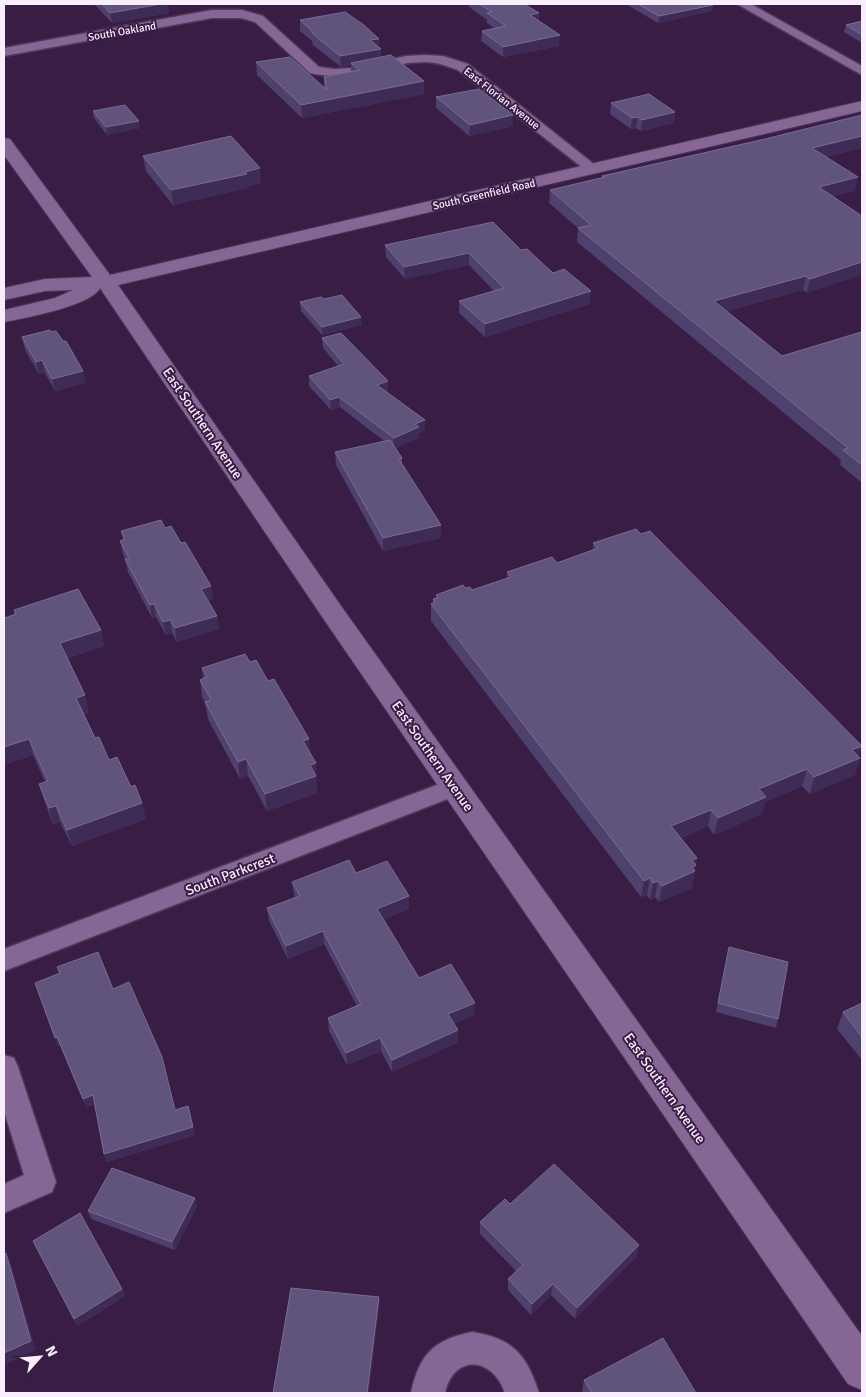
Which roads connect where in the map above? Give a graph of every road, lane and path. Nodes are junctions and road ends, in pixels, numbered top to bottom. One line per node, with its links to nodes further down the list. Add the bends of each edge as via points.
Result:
1 (743, 4): 4 (street)
2 (242, 14): 3 (street, South Oakland, via 212,14); 7 (street, East Florian Avenue, via 259,19 315,70 325,73 342,73 415,58 451,61)
3 (4, 52)
4 (862, 71)
5 (862, 106): 7 (main road, South Greenfield Road)
6 (4, 142): 8 (main road, East Southern Avenue)
7 (593, 169): 8 (main road, South Greenfield Road)
8 (106, 282): 9 (main road, South Greenfield Road, via 45,285); 10 (main road, South Greenfield Road, via 61,303); 11 (main road, East Southern Avenue)
9 (4, 294)
10 (4, 316)
11 (455, 788): 12 (street, South Parkcrest); 15 (main road, East Southern Avenue)
12 (4, 960)
13 (4, 1067): 14 (street, via 41,1182)
14 (4, 1198)
15 (862, 1370)
16 (428, 1393): 17 (street, via 432,1376 440,1363 467,1348 499,1355 511,1366 520,1381)
17 (522, 1393)

